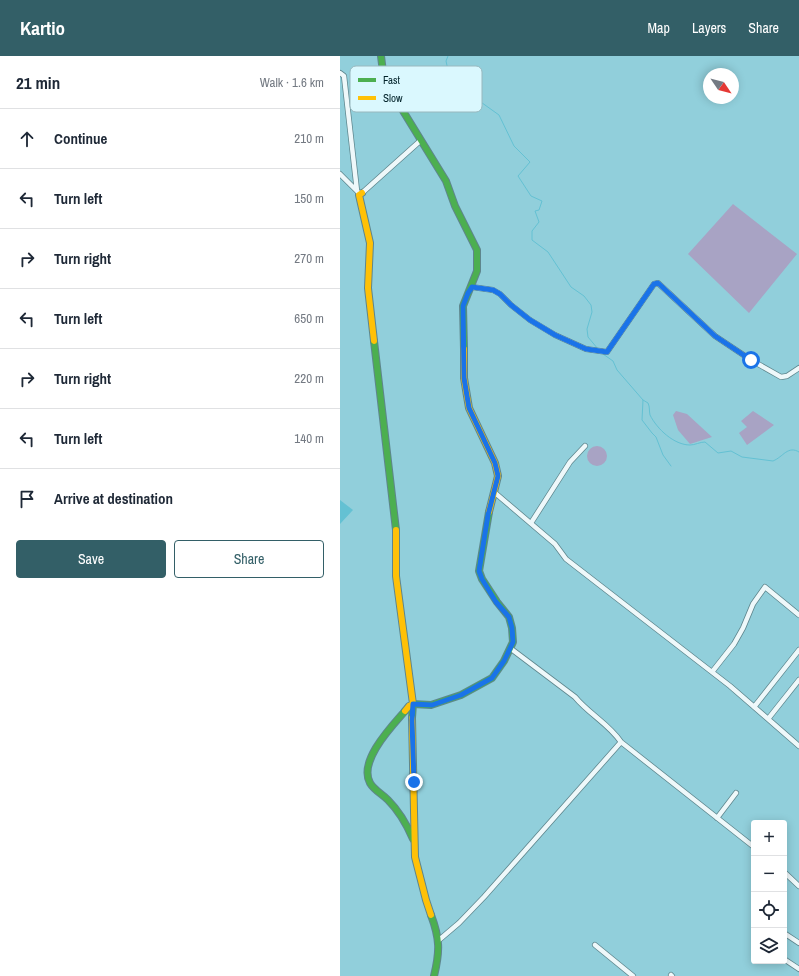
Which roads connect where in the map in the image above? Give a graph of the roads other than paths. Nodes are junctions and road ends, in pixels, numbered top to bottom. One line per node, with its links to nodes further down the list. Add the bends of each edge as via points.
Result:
1 (381, 56): 2 (street)
2 (382, 66)
3 (340, 73): 7 (street, via 344,76)
4 (403, 112): 5 (street)
5 (420, 141): 7 (street); 8 (street, via 446,182 477,250 477,271)
6 (340, 174): 7 (street)
7 (360, 192): 18 (street, via 370,243 368,288 396,531 396,576)
8 (472, 287): 9 (street, via 493,290 500,294 530,320 555,335 586,349 607,352 654,284 658,283 715,336 751,360 781,377); 11 (street, via 463,306 464,378 469,408 484,438 498,476)
9 (799, 368)
10 (585, 446): 12 (street, via 570,462)
11 (494, 492): 12 (street); 14 (street, via 479,571 509,617 513,642)
12 (531, 523): 16 (street, via 555,544 566,559)
13 (799, 615): 16 (street, via 765,587 753,604 734,644)
14 (510, 648): 18 (street, via 492,678 461,695 432,705); 21 (street, via 575,698 614,732)
15 (799, 650): 19 (street)
16 (712, 672): 19 (street)
17 (799, 680): 20 (street)
18 (413, 704): 25 (street); 25 (street, via 380,740 367,767 366,775 369,782 389,801 406,824)
19 (754, 707): 20 (street)
20 (768, 719): 22 (street)
21 (620, 742): 24 (street); 30 (street, via 484,897)
22 (799, 746)
23 (736, 793): 24 (street)
24 (717, 818): 26 (street)
25 (414, 842): 30 (street, via 415,857)
26 (751, 845)
27 (787, 875): 28 (street)
28 (799, 886)
29 (787, 935): 31 (street)
30 (439, 940): 35 (street)
31 (799, 943)
32 (595, 945): 36 (street)
33 (787, 961): 34 (street)
34 (799, 969)
35 (434, 976)
36 (633, 976)

